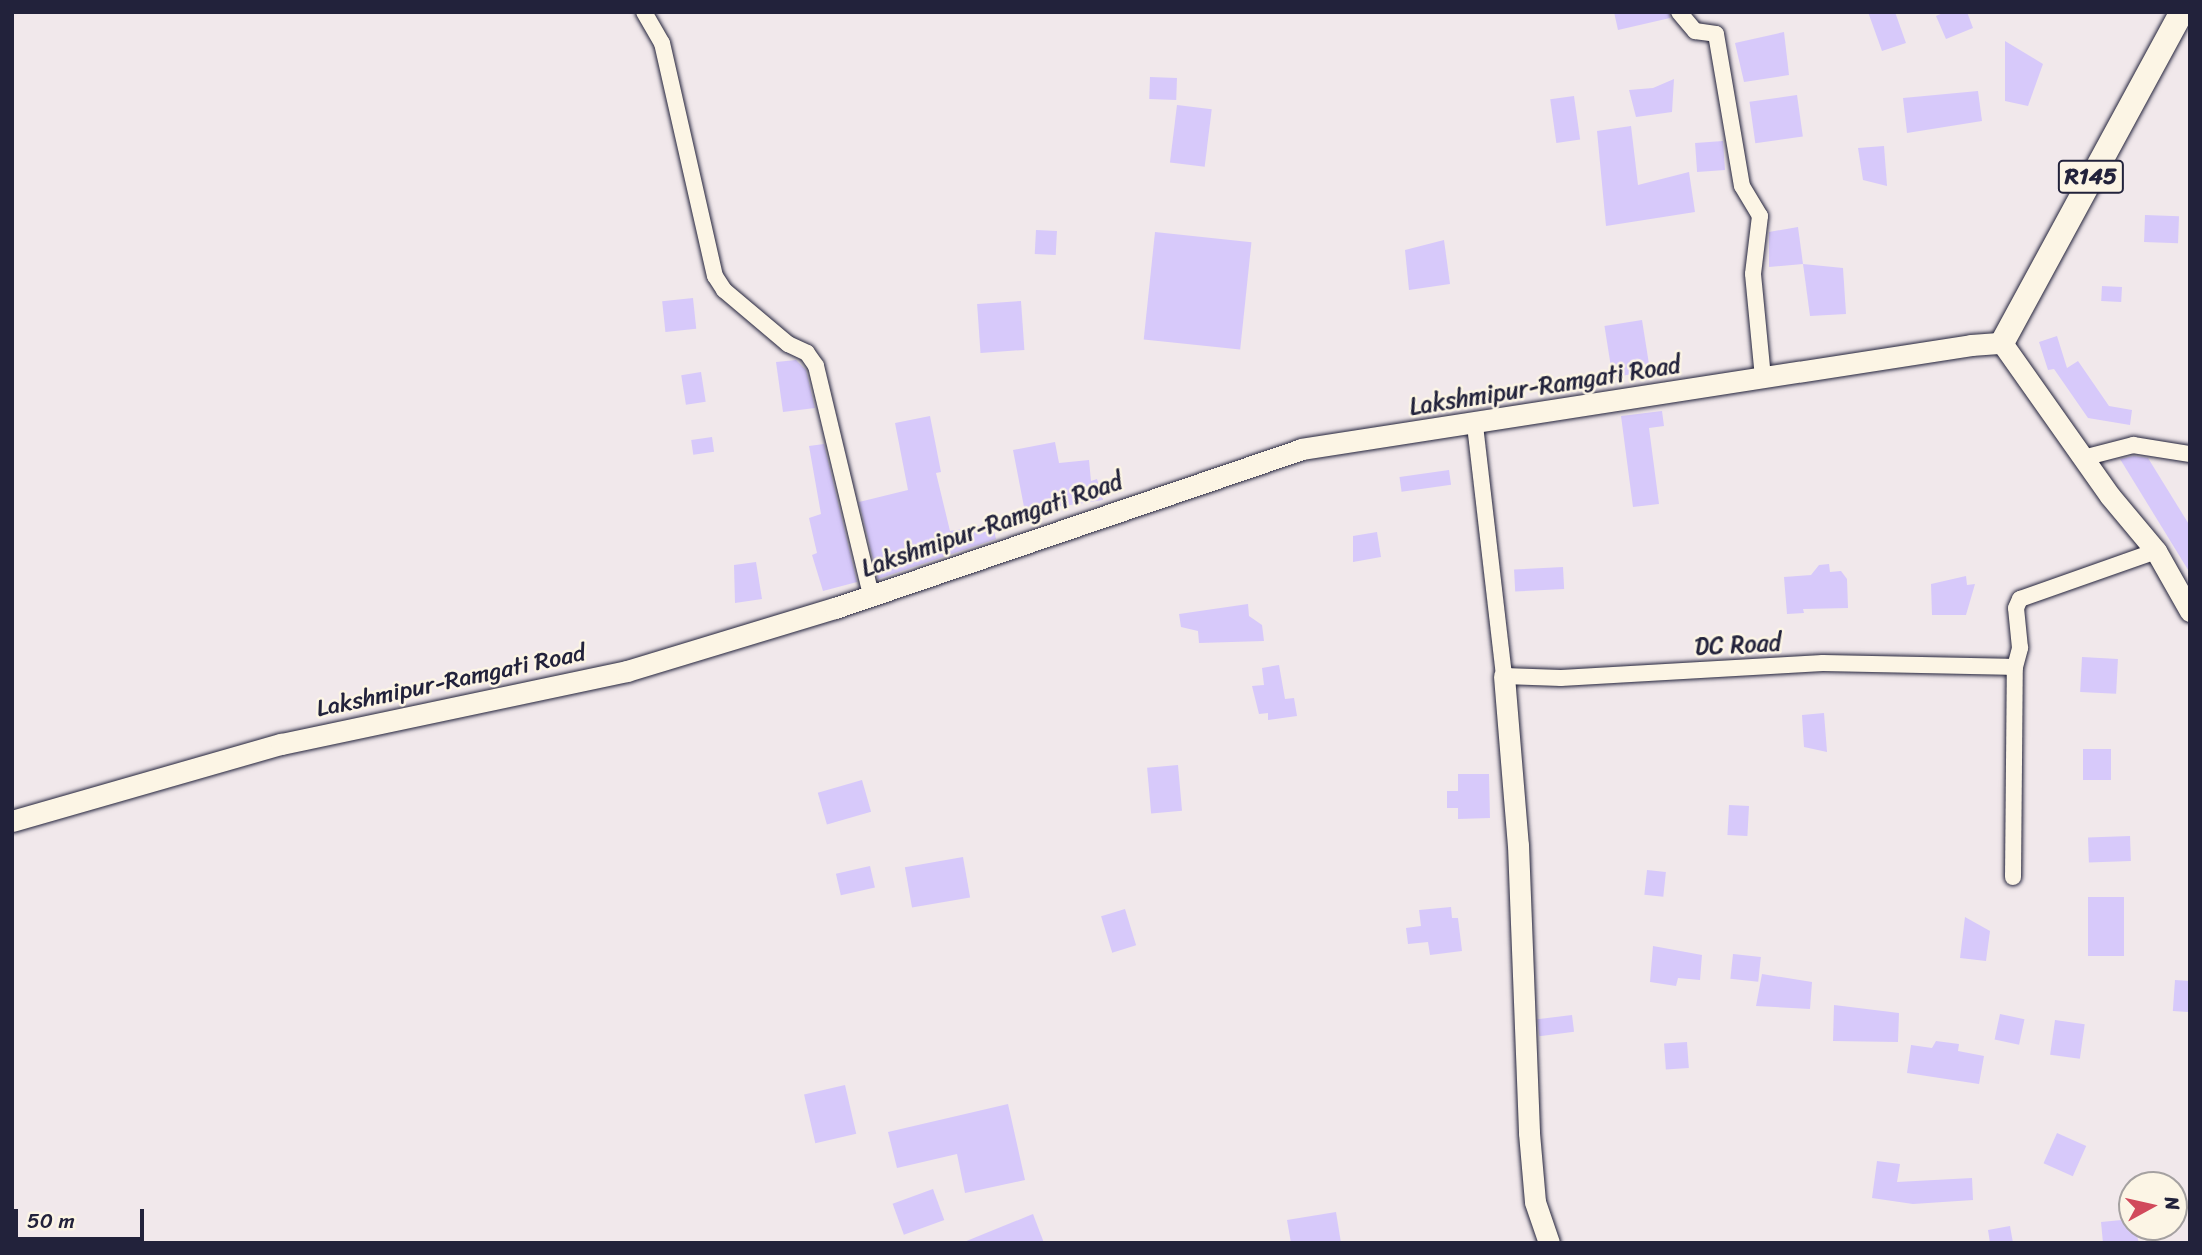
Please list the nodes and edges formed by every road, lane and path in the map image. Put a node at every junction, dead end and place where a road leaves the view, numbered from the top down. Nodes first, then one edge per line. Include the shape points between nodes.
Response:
1 (644, 12) edge
2 (1679, 12) edge
3 (2183, 12) edge
4 (2190, 15) edge
5 (2003, 343) junction
6 (1762, 378) junction
7 (1475, 425) junction
8 (2190, 454) edge
9 (2083, 458) junction
10 (2156, 551) junction
11 (871, 595) junction
12 (2190, 611) edge
13 (2014, 667) junction
14 (1504, 676) junction
15 (12, 821) edge
16 (2013, 877) dead end
17 (1549, 1243) edge

1 - 11 street via 662,43 715,276 724,290 788,344 807,353 816,366
2 - 6 street via 1695,32 1716,34 1742,187 1760,216 1753,274
3 - 4 street
3 - 5 main road, R145
5 - 6 main road, Lakshmipur-Ramgati Road
5 - 9 main road
6 - 7 main road, Lakshmipur-Ramgati Road
7 - 11 main road, Lakshmipur-Ramgati Road via 1301,449
7 - 14 street
8 - 9 street via 2133,445
9 - 10 main road
10 - 12 main road
10 - 13 street via 2020,599 2016,608 2020,648
11 - 15 main road, Lakshmipur-Ramgati Road via 626,671 281,744
13 - 14 street, DC Road via 1823,663 1561,678
13 - 16 street
14 - 17 main road via 1518,845 1528,1133 1535,1202

